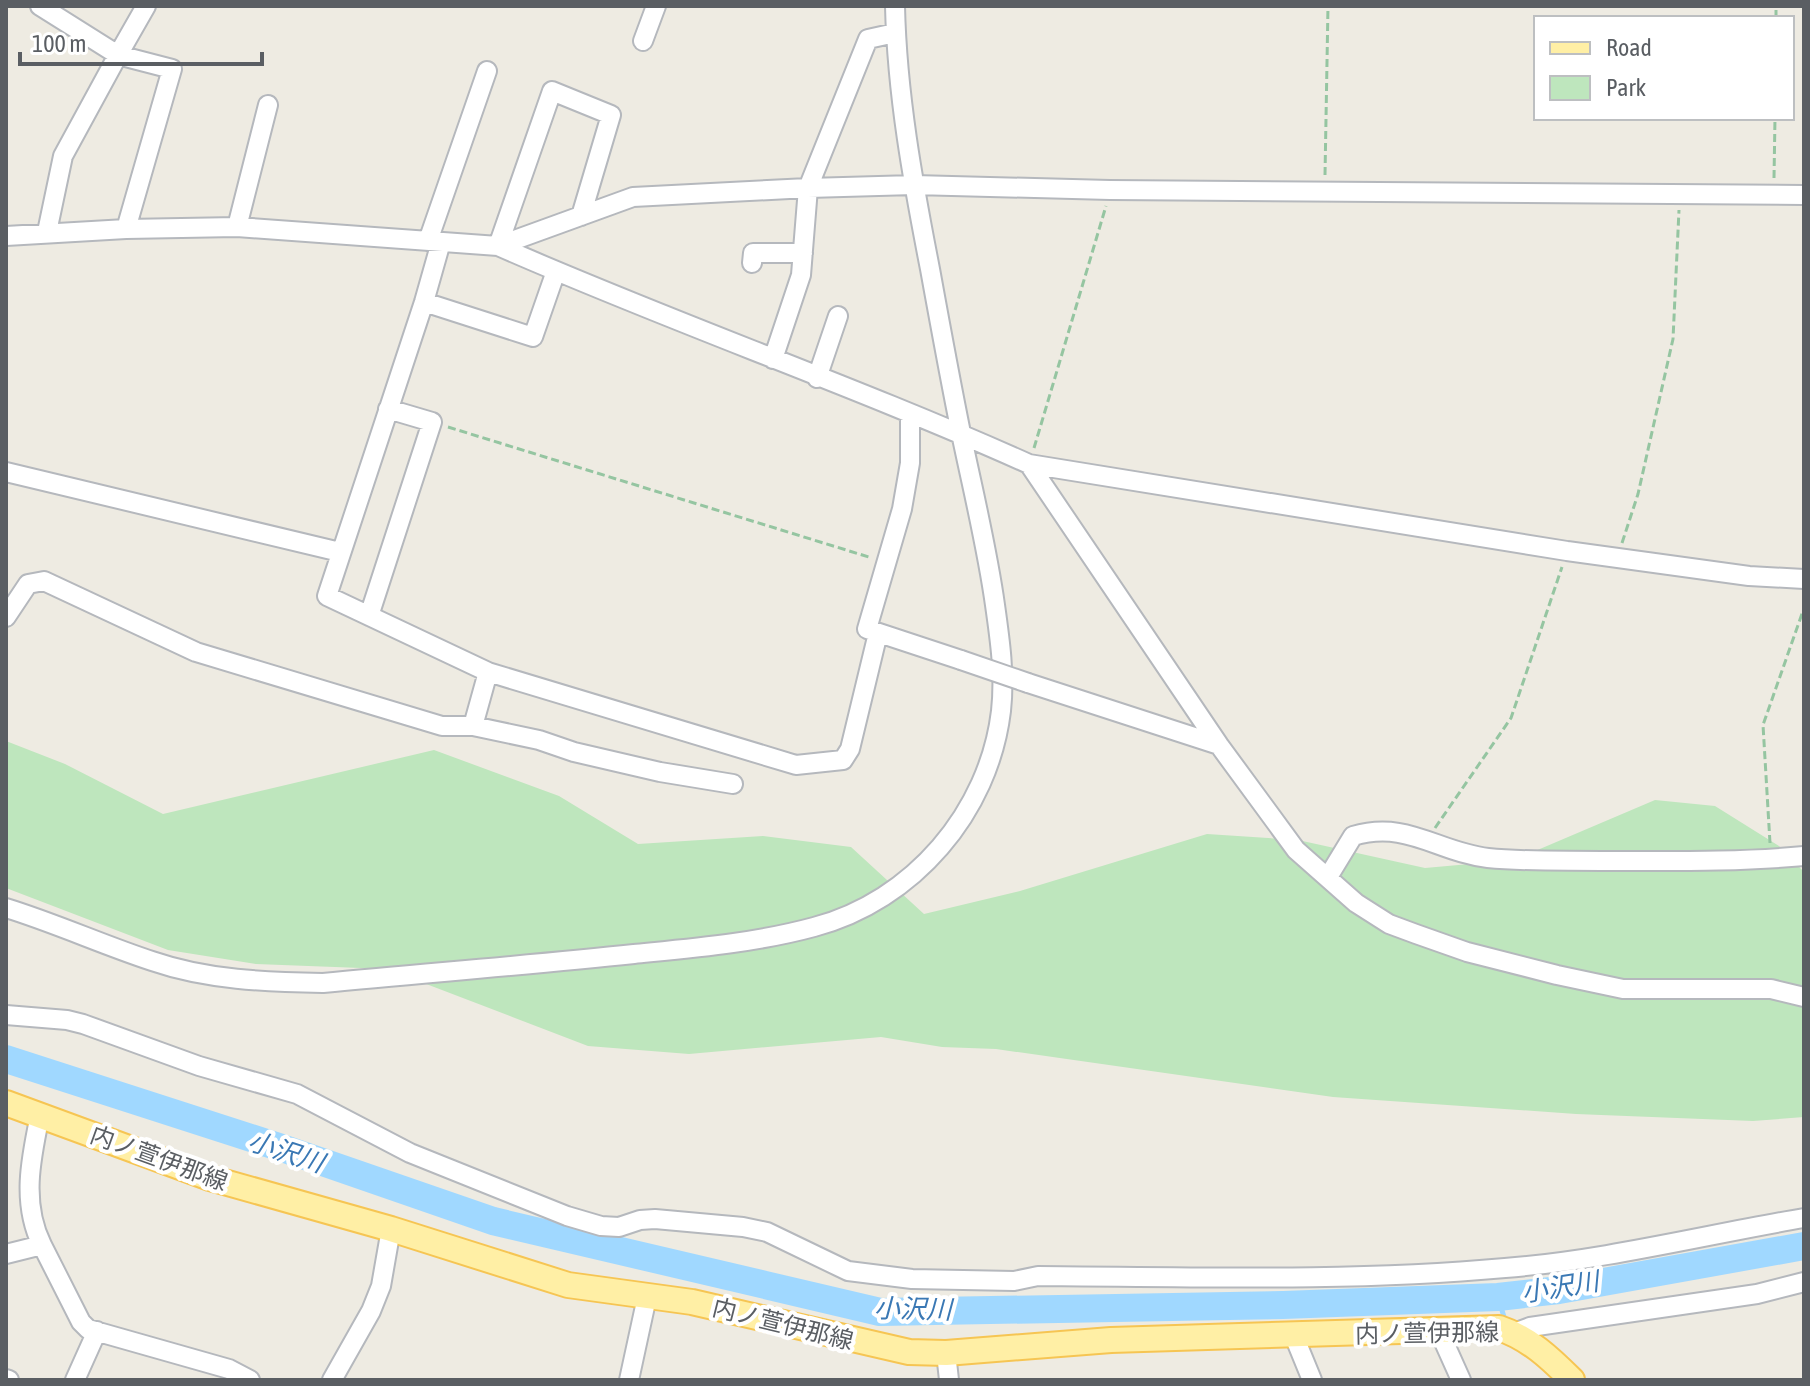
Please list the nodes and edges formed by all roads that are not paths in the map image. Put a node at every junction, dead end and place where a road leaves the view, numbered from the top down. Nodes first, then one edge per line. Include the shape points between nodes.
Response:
1 (40, 6) edge
2 (146, 6) edge
3 (656, 6) edge
4 (895, 6) edge
5 (895, 33) junction
6 (643, 41) dead end
7 (118, 55) junction
8 (487, 71) dead end
9 (268, 105) dead end
10 (914, 185) junction
11 (808, 188) junction
12 (1804, 195) edge
13 (581, 216) junction
14 (237, 227) junction
15 (126, 229) junction
16 (47, 232) junction
17 (6, 236) edge
18 (434, 241) junction
19 (498, 246) junction
20 (803, 253) junction
21 (752, 263) dead end
22 (556, 271) junction
23 (424, 302) junction
24 (838, 316) dead end
25 (773, 359) junction
26 (817, 378) junction
27 (388, 409) junction
28 (910, 415) junction
29 (961, 434) junction
30 (1029, 464) junction
31 (6, 472) edge
32 (340, 552) junction
33 (1804, 579) edge
34 (369, 616) junction
35 (6, 617) edge
36 (878, 633) junction
37 (488, 672) junction
38 (473, 726) junction
39 (1219, 745) junction
40 (733, 784) dead end
41 (1804, 856) edge
42 (1328, 877) junction
43 (6, 908) edge
44 (1804, 997) edge
45 (6, 1015) edge
46 (6, 1103) edge
47 (40, 1115) junction
48 (1804, 1218) edge
49 (391, 1229) junction
50 (42, 1245) junction
51 (6, 1254) edge
52 (1804, 1282) edge
53 (647, 1297) junction
54 (97, 1331) junction
55 (1439, 1331) junction
56 (1514, 1333) junction
57 (1294, 1336) junction
58 (946, 1353) junction
59 (75, 1380) edge
60 (250, 1380) edge
61 (332, 1380) edge
62 (629, 1380) edge
63 (949, 1380) edge
64 (1312, 1380) edge
65 (1461, 1380) edge
66 (1572, 1380) edge

1 - 7 street
2 - 7 street
3 - 6 street
4 - 5 street
5 - 10 street
5 - 11 street via 868,39
7 - 15 street via 172,69
7 - 16 street via 63,156
8 - 18 street
9 - 14 street
10 - 11 street
10 - 12 street
10 - 29 street
11 - 13 street via 633,197
11 - 20 street
13 - 19 street
13 - 19 street via 611,115 552,91
14 - 15 street
14 - 18 street
15 - 16 street
16 - 17 street
18 - 19 street
18 - 23 street
19 - 22 street
20 - 21 street via 753,253
20 - 25 street via 801,275
22 - 23 street via 533,337
22 - 25 street
23 - 27 street
24 - 26 street
25 - 26 street
26 - 28 street
27 - 32 street
27 - 34 street via 432,422
28 - 29 street
28 - 36 street via 910,463 902,509 867,629
29 - 30 street
29 - 43 street via 1002,649 998,729 973,799 937,853 905,883 863,909 816,927 739,943 323,983 260,982 196,972
30 - 33 street via 1567,551
30 - 39 street
31 - 32 street
32 - 34 street via 327,596
34 - 37 street
35 - 38 street via 28,584 44,581 196,652 442,726
36 - 37 street via 850,749 843,760 796,765
36 - 39 street, bridge
37 - 38 street
38 - 40 street via 660,772
39 - 42 street via 1296,850
41 - 42 street via 1523,860 1485,857 1394,830 1372,830 1353,836
42 - 44 street via 1389,924 1494,959 1623,989 1771,989
45 - 48 street via 83,1024 297,1094 410,1153 601,1226 655,1219 743,1227 767,1232 848,1271 912,1279 1258,1278 1505,1268 1677,1244
46 - 47 main road, 内ノ萱伊那線
47 - 49 main road, 内ノ萱伊那線 via 210,1178
47 - 50 street via 29,1182 34,1229
49 - 53 main road, 内ノ萱伊那線 via 568,1285
49 - 61 street via 381,1286
50 - 51 street
50 - 54 street via 81,1322
52 - 56 street
53 - 58 main road, 内ノ萱伊那線 via 692,1302 871,1346
53 - 62 street
54 - 59 street
54 - 60 street via 229,1369
55 - 56 main road, 内ノ萱伊那線 via 1499,1328
55 - 57 main road, 内ノ萱伊那線
55 - 65 street
56 - 66 main road, 内ノ萱伊那線
57 - 58 main road, 内ノ萱伊那線 via 1111,1340
57 - 64 street
58 - 63 street

